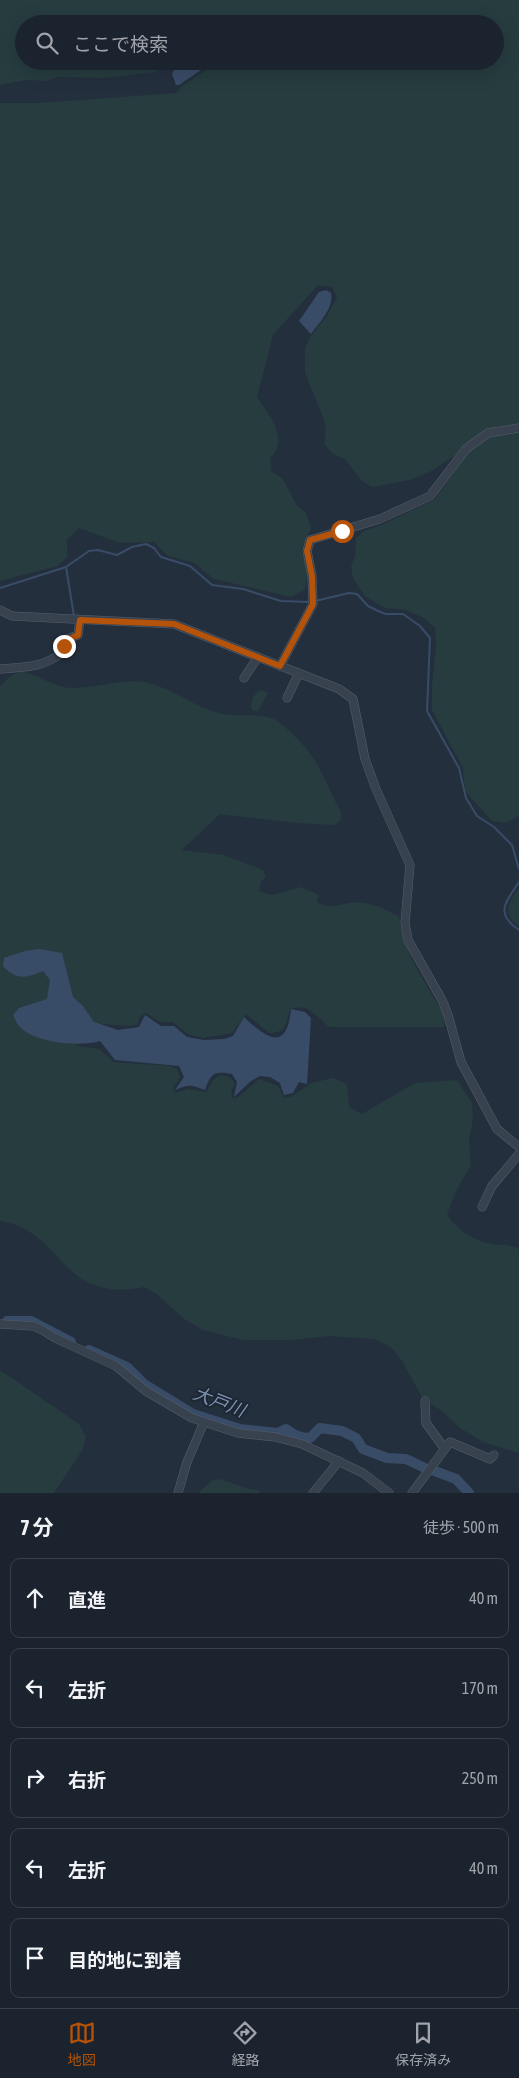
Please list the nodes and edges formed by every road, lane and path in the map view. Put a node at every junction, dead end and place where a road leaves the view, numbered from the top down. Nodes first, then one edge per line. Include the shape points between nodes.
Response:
1 (519, 428) edge
2 (0, 610) edge
3 (80, 620) junction
4 (258, 658) junction
5 (280, 666) junction
6 (0, 669) edge
7 (299, 673) junction
8 (244, 678) dead end
9 (287, 698) dead end
10 (519, 1147) edge
11 (519, 1154) edge
12 (482, 1207) dead end
13 (0, 1324) edge
14 (425, 1401) dead end
15 (204, 1422) junction
16 (444, 1448) junction
17 (494, 1455) dead end
18 (339, 1461) junction
19 (178, 1493) edge
20 (313, 1493) edge
21 (389, 1493) edge
22 (412, 1493) edge

1 - 5 street via 488,433 466,449 430,496 380,519 310,540 307,551 313,601
2 - 3 street via 12,616
3 - 4 street via 174,624
3 - 6 street via 78,635 67,640 63,651 44,664
4 - 5 street
4 - 8 street
5 - 7 street
7 - 9 street
7 - 10 street via 339,688 354,699 366,759 376,789 410,864 405,922 408,940 442,1000 461,1062 493,1122
11 - 12 street via 492,1186
13 - 15 street via 33,1326 44,1331 116,1366 146,1391
14 - 16 street via 426,1423
15 - 18 street via 238,1433 293,1442
15 - 19 street
16 - 17 street via 450,1442 490,1459
16 - 22 street
18 - 20 street
18 - 21 street

